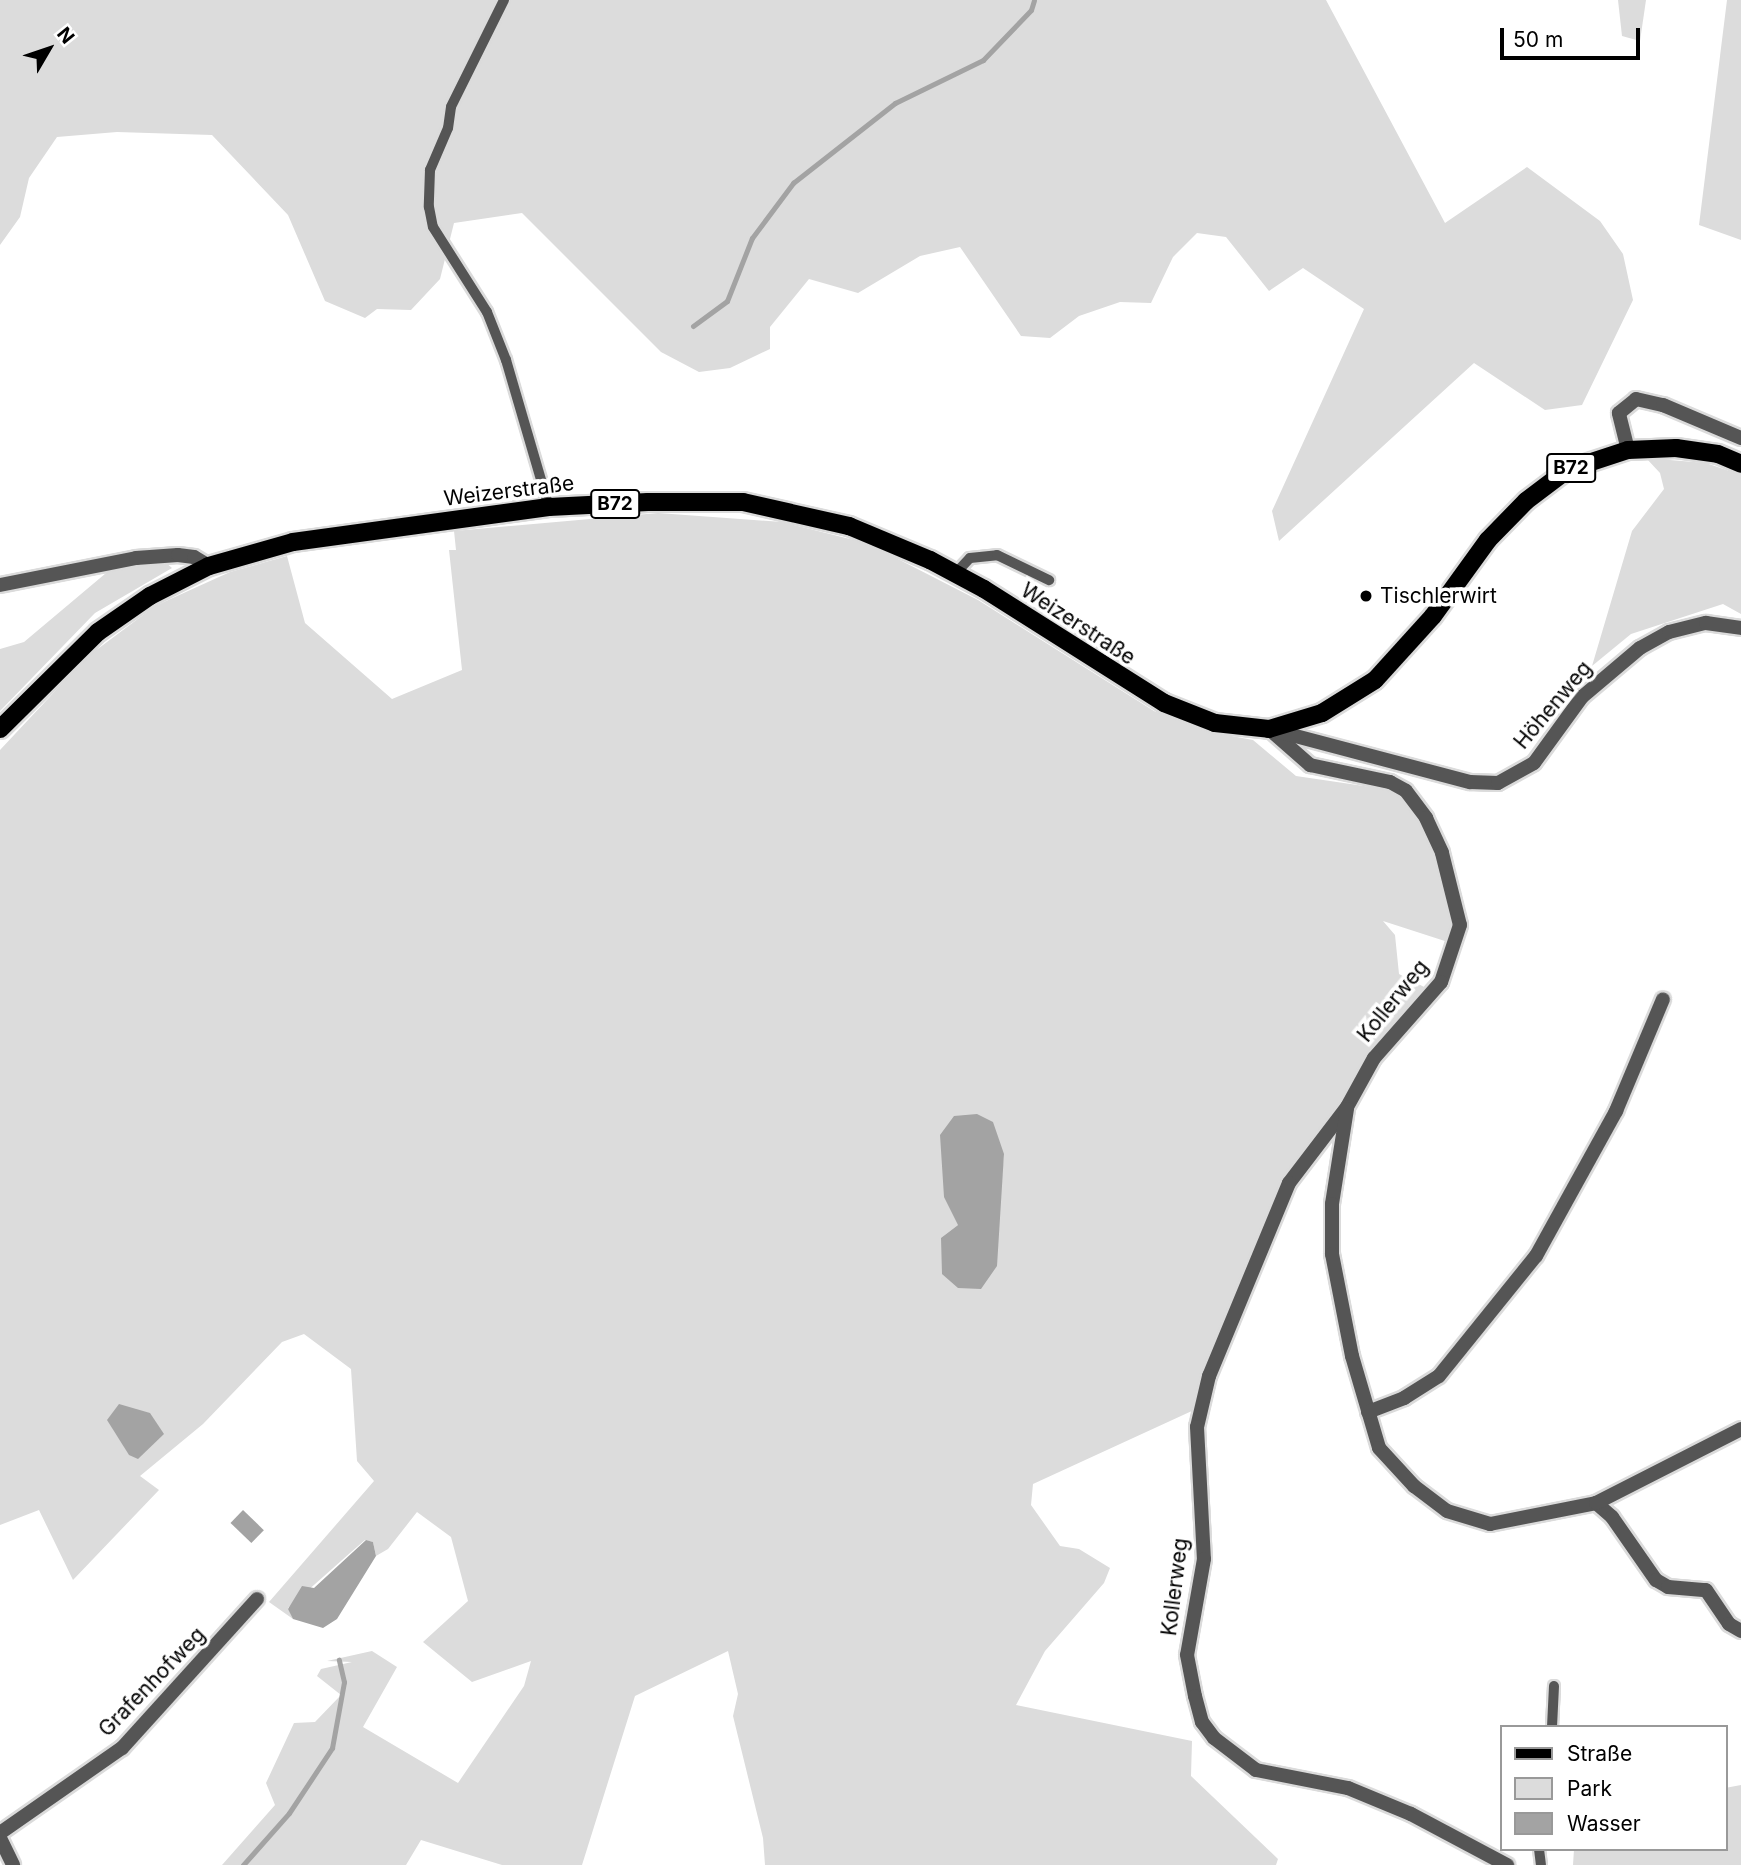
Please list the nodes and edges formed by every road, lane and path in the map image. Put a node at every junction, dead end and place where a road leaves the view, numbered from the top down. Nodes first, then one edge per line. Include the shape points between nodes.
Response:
1 (504, 0) edge
2 (1741, 438) edge
3 (1628, 450) junction
4 (1741, 464) edge
5 (549, 508) junction
6 (209, 566) junction
7 (955, 573) junction
8 (1049, 580) dead end
9 (0, 585) edge
10 (1741, 628) edge
11 (0, 729) edge
12 (1269, 729) junction
13 (1663, 999) dead end
14 (1347, 1107) junction
15 (1368, 1412) junction
16 (1741, 1430) edge
17 (1596, 1503) junction
18 (257, 1599) dead end
19 (1741, 1630) edge
20 (1554, 1686) dead end
21 (1552, 1725) edge
22 (0, 1835) edge
23 (13, 1865) edge
24 (1507, 1865) edge

1 - 5 lane via 451,107 448,128 430,170 429,207 433,227 487,313 506,359
2 - 3 street via 1663,405 1636,399 1619,413
3 - 4 main road, Weizerstraße / B72 via 1676,448 1718,454
3 - 12 main road, Weizerstraße / B72 via 1567,470 1525,501 1488,540 1410,642 1350,700
5 - 6 main road, Weizerstraße / B72 via 293,542
5 - 7 main road, Weizerstraße / B72 via 743,502 849,526
6 - 9 street via 178,555 136,558
6 - 11 main road, B72 via 150,596 98,632
7 - 8 lane via 970,558 997,555
7 - 12 main road, Weizerstraße / B72 via 1164,703 1215,723
10 - 12 street, Höhenweg via 1706,623 1669,632 1640,648 1582,697 1534,763 1497,783 1471,782
12 - 14 street, Kollerweg via 1310,765 1383,780 1406,791 1434,832 1455,891 1459,933 1444,977 1374,1058
13 - 15 street via 1616,1111 1536,1256 1439,1376 1404,1398
14 - 15 street, Kollerweg via 1332,1204 1332,1254
14 - 24 street, Kollerweg via 1300,1164 1279,1202 1204,1393 1197,1442 1204,1559 1187,1655 1195,1696 1202,1722 1214,1738 1256,1770 1348,1788 1411,1814
15 - 17 street, Kollerweg via 1379,1448 1414,1486 1447,1511 1490,1524
16 - 17 street, Kollerweg
17 - 19 street via 1612,1517 1656,1580 1668,1587 1706,1590 1729,1624
18 - 22 street, Grafenhofweg via 122,1748
20 - 21 lane
22 - 23 street, Grafenhofweg

